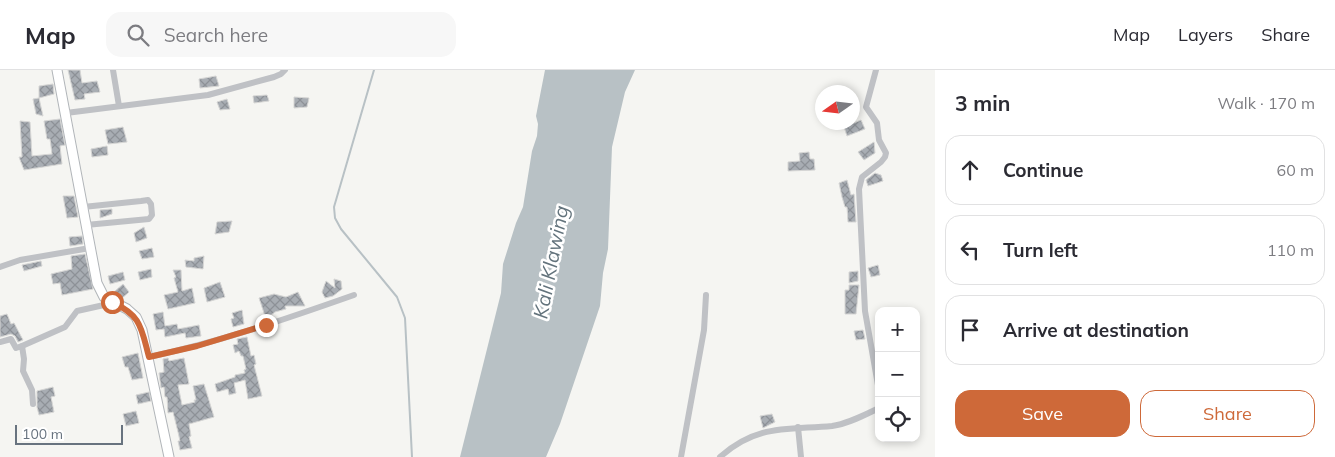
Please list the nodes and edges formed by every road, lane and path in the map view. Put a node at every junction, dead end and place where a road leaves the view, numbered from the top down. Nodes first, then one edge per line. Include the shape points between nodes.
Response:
1 (57, 70) edge
2 (113, 70) edge
3 (285, 70) edge
4 (876, 70) edge
5 (119, 106) junction
6 (66, 113) junction
7 (83, 207) junction
8 (86, 225) junction
9 (90, 248) junction
10 (0, 267) edge
11 (354, 295) dead end
12 (706, 295) dead end
13 (112, 302) junction
14 (0, 342) edge
15 (22, 346) junction
16 (149, 357) junction
17 (875, 366) edge
18 (33, 404) dead end
19 (875, 410) edge
20 (798, 427) junction
21 (169, 457) edge
22 (681, 457) edge
23 (720, 457) edge
24 (801, 457) edge

1 - 6 street
2 - 5 street
3 - 5 street via 278,76 208,95
4 - 17 street via 866,106 877,123 879,140 886,153 881,162 862,177 859,188 866,311
5 - 6 street
6 - 7 street
7 - 8 street
7 - 8 street via 141,200 148,200 151,204 152,216 149,219
8 - 9 street
9 - 10 street via 20,260
9 - 13 street via 97,283 104,297
11 - 16 street via 197,346
12 - 22 street via 704,330
13 - 15 street via 77,311 65,327
13 - 16 street via 136,317
14 - 15 street via 11,339 16,348
15 - 18 street via 23,371 32,390
16 - 21 street
19 - 20 street via 841,424
20 - 23 street via 753,435
20 - 24 street

